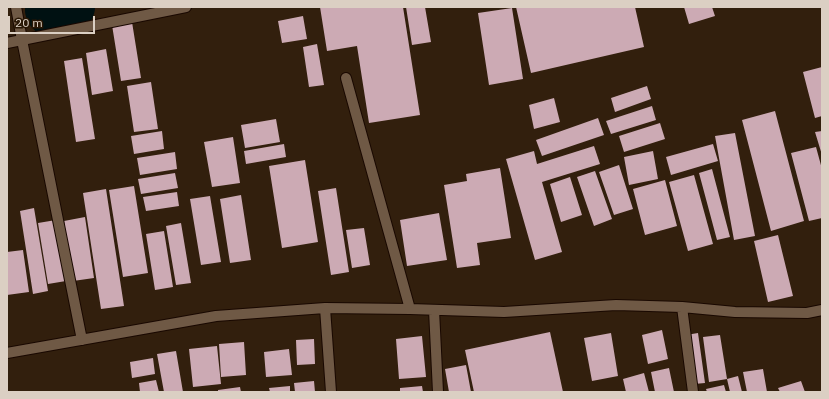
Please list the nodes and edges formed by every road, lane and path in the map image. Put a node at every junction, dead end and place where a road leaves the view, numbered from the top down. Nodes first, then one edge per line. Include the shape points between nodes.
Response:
1 (16, 7) edge
2 (186, 7) edge
3 (22, 40) junction
4 (7, 43) edge
5 (346, 78) dead end
6 (682, 307) junction
7 (325, 308) junction
8 (410, 308) junction
9 (434, 310) junction
10 (822, 310) edge
11 (82, 340) junction
12 (7, 353) edge
13 (331, 392) edge
14 (438, 392) edge
15 (693, 392) edge

1 - 3 street
2 - 3 street
3 - 4 street
3 - 11 street
5 - 8 street
6 - 9 street via 616,305 504,312
6 - 10 street via 735,312 807,314
6 - 15 street
7 - 8 street
7 - 11 street via 216,316
7 - 13 street
8 - 9 street
9 - 14 street
11 - 12 street

